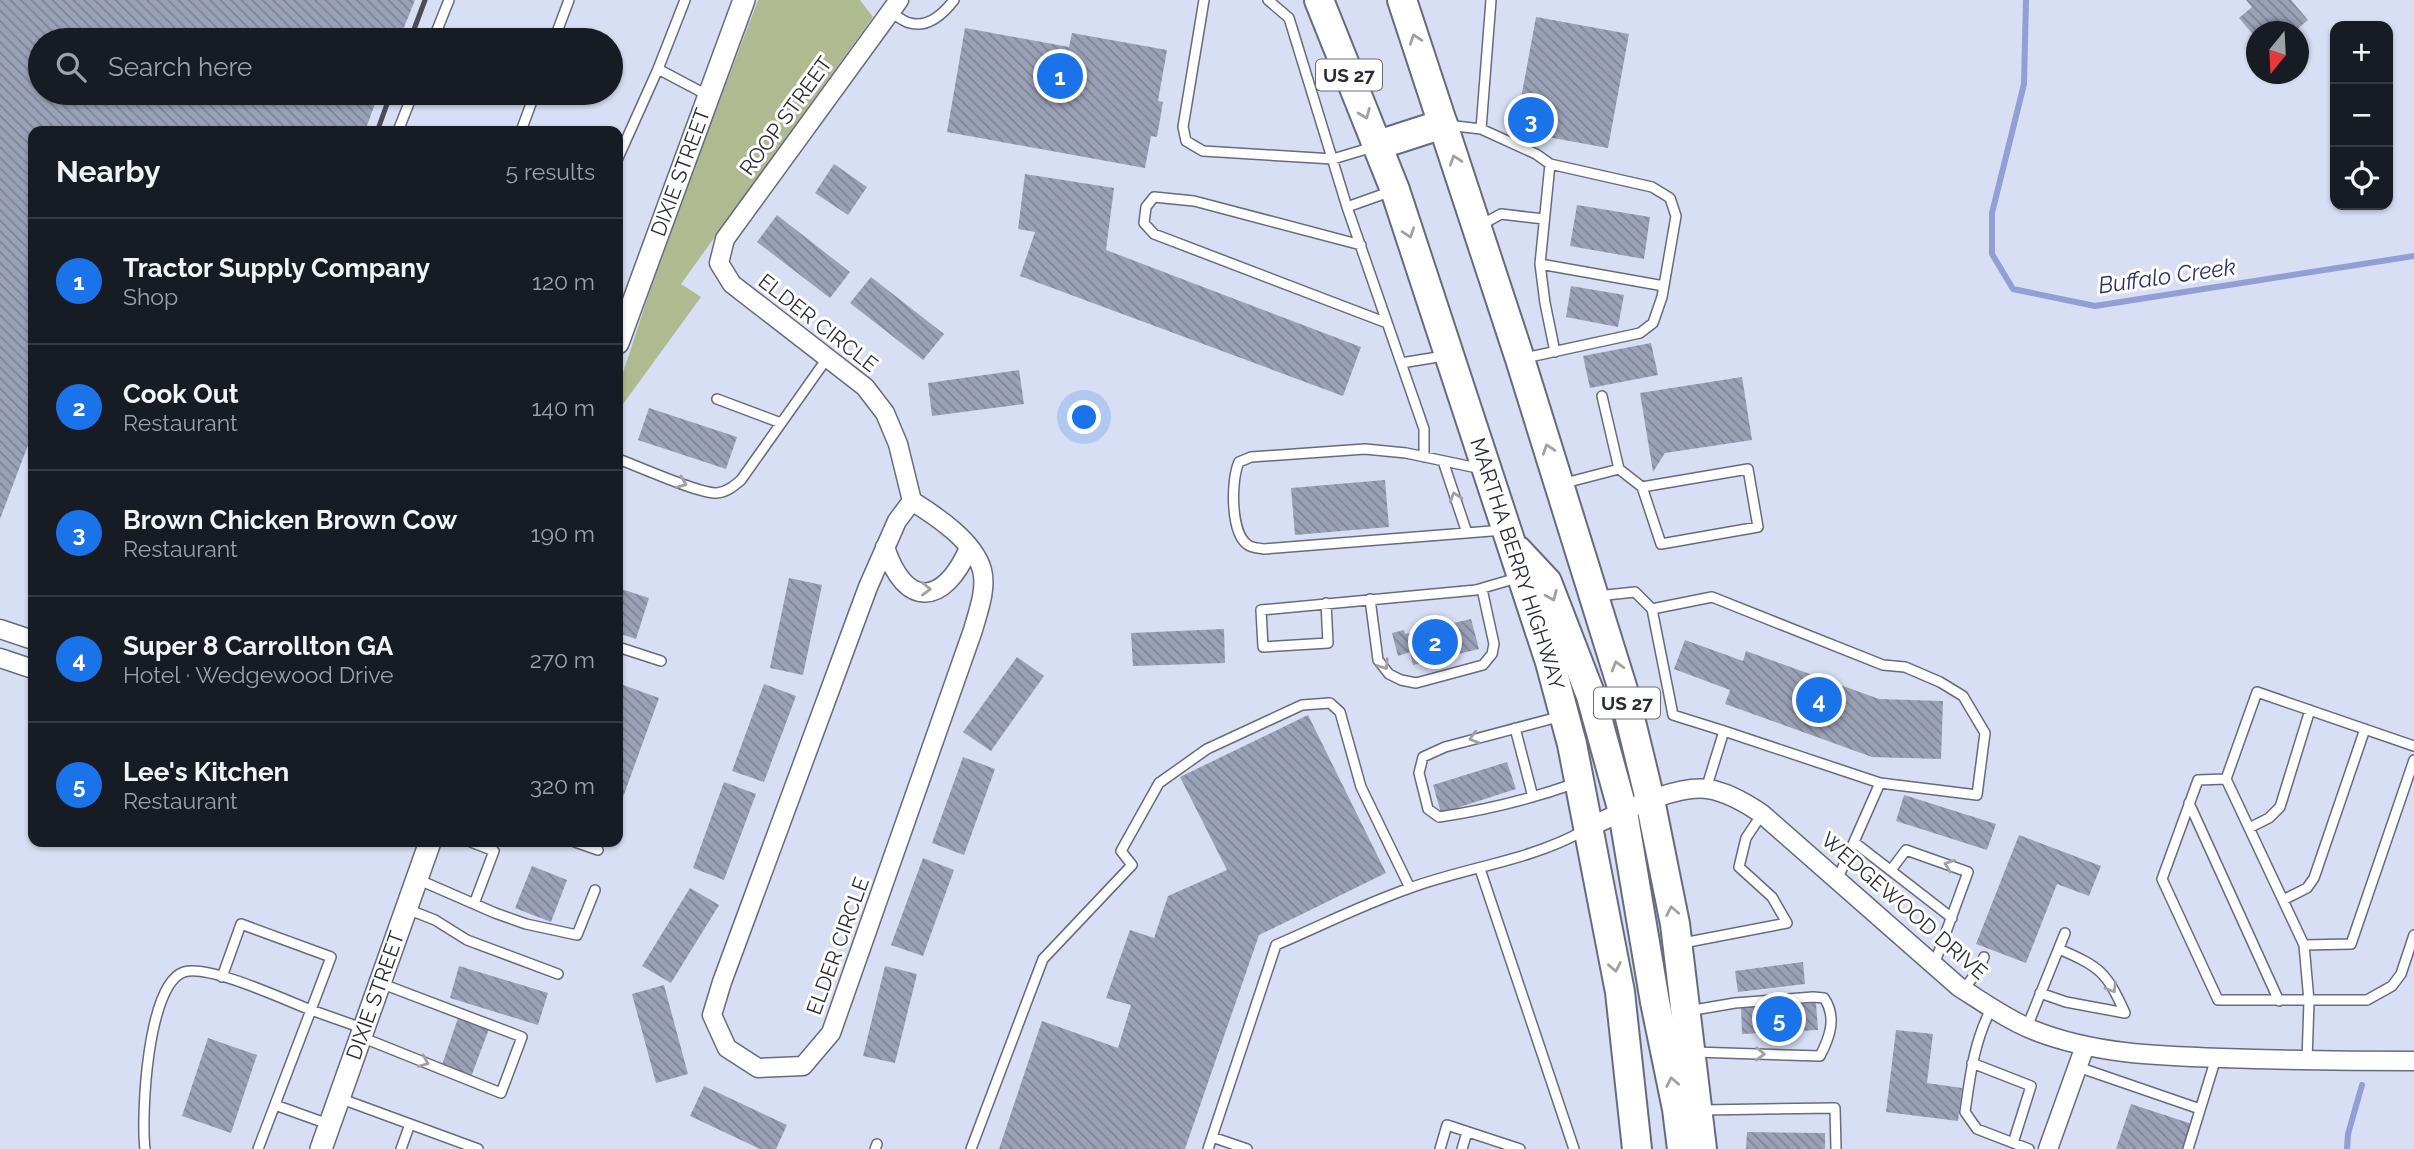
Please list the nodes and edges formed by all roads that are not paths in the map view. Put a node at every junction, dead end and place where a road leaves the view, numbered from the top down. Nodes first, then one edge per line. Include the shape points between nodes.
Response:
1 (449, 0) edge
2 (569, 0) edge
3 (684, 0) edge
4 (744, 0) edge
5 (954, 0) edge
6 (1203, 0) edge
7 (1268, 0) edge
8 (1319, 0) edge
9 (1402, 0) edge
10 (1491, 0) edge
11 (895, 6) edge
12 (438, 28) edge
13 (558, 28) edge
14 (658, 69) junction
15 (709, 96) junction
16 (408, 105) edge
17 (531, 105) edge
18 (1443, 124) junction
19 (400, 126) edge
20 (523, 126) edge
21 (1481, 129) junction
22 (1378, 145) junction
23 (623, 148) edge
24 (1333, 159) junction
25 (1550, 164) junction
26 (1395, 190) junction
27 (1347, 206) junction
28 (1544, 219) junction
29 (1477, 227) junction
30 (1361, 245) junction
31 (719, 263) joint
32 (1540, 264) junction
33 (1664, 286) junction
34 (1387, 323) junction
35 (623, 329) edge
36 (1555, 352) junction
37 (1449, 355) junction
38 (828, 357) junction
39 (1520, 359) junction
40 (1401, 363) junction
41 (1602, 396) dead end
42 (717, 399) dead end
43 (781, 423) junction
44 (1424, 457) junction
45 (623, 460) edge
46 (1443, 461) junction
47 (1619, 469) junction
48 (1487, 470) junction
49 (1560, 484) junction
50 (1642, 487) junction
51 (912, 501) junction
52 (1467, 533) junction
53 (1508, 536) junction
54 (885, 547) junction
55 (969, 548) junction
56 (1521, 576) junction
57 (1482, 589) junction
58 (1596, 596) junction
59 (1370, 599) junction
60 (1326, 603) junction
61 (1652, 609) junction
62 (0, 629) edge
63 (28, 638) edge
64 (623, 649) edge
65 (0, 657) edge
66 (662, 661) dead end
67 (28, 667) edge
68 (2310, 710) junction
69 (1564, 716) junction
70 (1515, 728) junction
71 (2365, 729) junction
72 (1724, 732) junction
73 (2414, 746) edge
74 (2414, 760) edge
75 (2226, 779) junction
76 (1579, 782) junction
77 (1880, 783) junction
78 (1706, 789) junction
79 (1533, 797) junction
80 (1650, 800) junction
81 (2189, 803) junction
82 (1623, 812) junction
83 (1762, 814) junction
84 (1589, 827) junction
85 (2249, 828) junction
86 (1854, 842) junction
87 (428, 847) edge
88 (484, 847) edge
89 (589, 847) edge
90 (598, 850) dead end
91 (1480, 869) junction
92 (1891, 870) junction
93 (1838, 878) junction
94 (417, 879) junction
95 (1410, 888) junction
96 (595, 890) dead end
97 (2283, 900) junction
98 (474, 904) junction
99 (407, 909) junction
100 (1952, 918) junction
101 (2065, 933) dead end
102 (2414, 934) edge
103 (1677, 944) junction
104 (2304, 945) junction
105 (2059, 949) junction
106 (1984, 957) dead end
107 (1934, 965) junction
108 (558, 974) dead end
109 (222, 977) junction
110 (380, 984) junction
111 (1963, 990) junction
112 (2040, 993) junction
113 (2279, 1001) junction
114 (2309, 1002) junction
115 (1991, 1009) junction
116 (311, 1010) junction
117 (1687, 1012) junction
118 (2027, 1027) junction
119 (362, 1033) junction
120 (2085, 1046) junction
121 (1692, 1052) junction
122 (2216, 1058) junction
123 (2308, 1061) junction
124 (2414, 1062) edge
125 (1972, 1063) junction
126 (2078, 1068) junction
127 (339, 1098) junction
128 (275, 1105) junction
129 (2200, 1109) junction
130 (1699, 1110) junction
131 (330, 1124) junction
132 (410, 1124) junction
133 (1467, 1132) junction
134 (1212, 1137) junction
135 (2013, 1143) junction
136 (145, 1149) edge
137 (258, 1149) edge
138 (321, 1149) edge
139 (401, 1149) edge
140 (478, 1149) edge
141 (971, 1149) edge
142 (1208, 1149) edge
143 (1247, 1149) edge
144 (1440, 1149) edge
145 (1462, 1149) edge
146 (1520, 1149) edge
147 (1574, 1149) edge
148 (1637, 1149) edge
149 (1682, 1149) edge
150 (1702, 1149) edge
151 (1836, 1149) edge
152 (2028, 1149) edge
153 (2048, 1149) edge
154 (2188, 1149) edge

1 - 12 lane
2 - 13 lane
3 - 14 lane
4 - 15 street, DIXIE STREET
5 - 11 lane via 944,13 924,24 911,23
6 - 24 lane via 1183,127 1186,141 1203,151
7 - 24 lane via 1289,18
8 -> 22 main road, MARTHA BERRY HIGHWAY / US 27
18 -> 9 main road, US 27
10 - 21 lane
11 - 31 street, ROOP STREET via 725,239
14 - 15 lane
14 - 23 lane
15 - 35 street, DIXIE STREET
16 - 19 lane
17 - 20 lane
18 - 21 lane
18 - 22 main road
29 -> 18 main road, US 27
21 - 25 lane
22 - 24 lane
22 - 26 main road, MARTHA BERRY HIGHWAY / US 27
24 - 27 lane
25 - 28 lane
25 - 33 lane via 1652,187 1670,198 1676,216
26 - 27 lane
26 -> 37 main road, MARTHA BERRY HIGHWAY / US 27
27 - 30 lane
28 - 29 lane via 1500,214
28 - 32 lane
29 - 39 main road, US 27
30 - 34 lane
30 - 34 lane via 1194,201 1154,197 1146,207 1144,223 1154,234
31 - 38 street, ELDER CIRCLE via 732,284
32 - 33 lane
32 - 36 lane
33 - 36 lane via 1653,323 1640,333
34 - 40 lane
36 - 39 lane
37 - 40 lane
37 - 48 main road, MARTHA BERRY HIGHWAY / US 27
38 - 43 lane
38 - 51 street, ELDER CIRCLE via 865,387 885,413
49 -> 39 main road, US 27
40 - 44 lane via 1424,429
41 - 47 lane
42 - 43 lane
45 -> 43 lane via 717,493 741,480
44 - 46 lane
44 - 52 lane via 1365,449 1239,461 1232,496 1240,536 1249,546 1264,549
46 - 48 lane
52 -> 46 lane
47 - 49 lane
47 - 50 lane
48 - 53 main road, MARTHA BERRY HIGHWAY / US 27
49 - 58 main road, US 27
50 - 50 lane via 1661,544 1758,527 1748,469
51 - 54 street, ELDER CIRCLE
51 - 55 street, ELDER CIRCLE via 947,524
52 - 53 lane
53 - 56 main road, MARTHA BERRY HIGHWAY / US 27
53 -> 82 main road via 1546,582 1562,619 1591,696
54 -> 55 street via 897,576 909,587 933,592 952,579
54 - 55 street, ELDER CIRCLE via 712,1015 727,1048 758,1068 803,1066 831,1033 973,631 983,590 982,572
56 - 57 lane
56 - 69 main road, MARTHA BERRY HIGHWAY / US 27
57 - 59 lane
59 -> 57 lane via 1378,660 1389,674 1416,683 1483,665 1492,654
58 - 61 lane via 1635,592
80 -> 58 main road, US 27
59 - 60 lane
60 - 60 lane via 1328,643 1263,647 1261,610
61 - 72 lane via 1674,715
61 - 77 lane via 1712,597 1883,665 1905,667 1963,696 1985,733 1977,795
62 - 63 street
64 - 66 lane
65 - 67 street
68 - 71 lane
68 - 75 lane via 2257,692
68 - 85 lane via 2280,807
69 - 70 lane
69 - 76 main road, MARTHA BERRY HIGHWAY / US 27
70 - 79 lane
70 -> 79 lane via 1423,757 1419,773 1428,809 1439,817
71 - 73 lane
71 - 97 lane via 2314,878 2307,888
72 - 77 lane
72 - 78 lane
74 - 104 lane via 2351,944
75 - 81 lane via 2198,780
75 - 85 lane
76 - 79 lane
76 - 84 main road, MARTHA BERRY HIGHWAY / US 27
77 - 86 lane
78 - 80 street, WEDGEWOOD DRIVE
78 - 83 street, WEDGEWOOD DRIVE via 1729,795
80 - 82 street, WEDGEWOOD DRIVE
103 -> 80 main road, US 27
81 - 113 lane
81 - 113 lane via 2162,879 2218,1000
82 - 84 street, WEDGEWOOD DRIVE
149 -> 82 main road
83 - 93 street, WEDGEWOOD DRIVE
83 - 103 lane via 1746,838 1739,867 1772,897 1787,923
84 - 91 lane via 1560,844
84 -> 148 main road, MARTHA BERRY HIGHWAY / US 27 via 1620,992
85 - 97 lane
86 - 92 lane
86 - 93 lane
87 - 94 street, DIXIE STREET
88 - 98 lane via 494,851
89 - 90 lane
91 - 95 lane
91 - 147 lane
92 - 100 lane
100 -> 92 lane via 1968,872 1906,850
93 - 107 street, WEDGEWOOD DRIVE
94 - 98 lane
94 - 99 street, DIXIE STREET
95 - 134 lane via 1276,945
95 - 141 lane via 1362,787 1340,712 1330,702 1302,705 1207,749 1158,783 1121,851 1132,865 1043,959
96 - 98 lane via 577,935 526,924
97 - 104 lane
99 - 108 lane via 467,940
99 - 110 street, DIXIE STREET
100 - 107 lane
101 - 105 lane
102 - 114 lane via 2401,974 2392,986 2367,1000
103 - 117 main road, US 27
104 - 114 lane
105 - 112 lane
105 -> 112 lane via 2091,963 2111,983 2125,1013
106 - 111 lane
107 - 111 street, WEDGEWOOD DRIVE
109 - 116 lane
109 - 116 lane via 241,924 331,957
109 - 136 lane via 183,972 161,998 145,1088
110 - 119 street, DIXIE STREET
119 -> 110 lane via 502,1093 522,1037
111 - 115 street, WEDGEWOOD DRIVE
112 - 118 lane
113 - 114 lane
114 - 123 lane
115 - 118 street, WEDGEWOOD DRIVE
115 - 125 lane
116 - 119 lane
116 - 128 lane
117 - 121 main road, US 27
121 -> 117 lane via 1820,1056 1828,1041 1831,1008 1824,999 1813,997
118 - 120 street, WEDGEWOOD DRIVE
119 - 127 street, DIXIE STREET
120 - 122 street, WEDGEWOOD DRIVE via 2118,1053
120 - 126 street
121 - 130 main road, US 27
122 - 123 street, WEDGEWOOD DRIVE
122 - 129 lane
123 - 124 street, WEDGEWOOD DRIVE
125 - 135 lane via 1965,1112 1977,1129
125 - 135 lane via 2031,1086
126 - 129 lane
126 - 153 street
127 - 131 street, DIXIE STREET
127 - 132 lane
128 - 131 lane
128 - 137 lane
129 - 154 lane
130 - 150 main road, US 27
130 - 151 lane via 1835,1108
131 - 138 street, DIXIE STREET
132 - 139 lane
132 - 140 lane
133 - 144 lane via 1447,1125
133 - 145 lane
133 - 146 lane
134 - 142 lane
134 - 143 lane
135 - 152 lane

